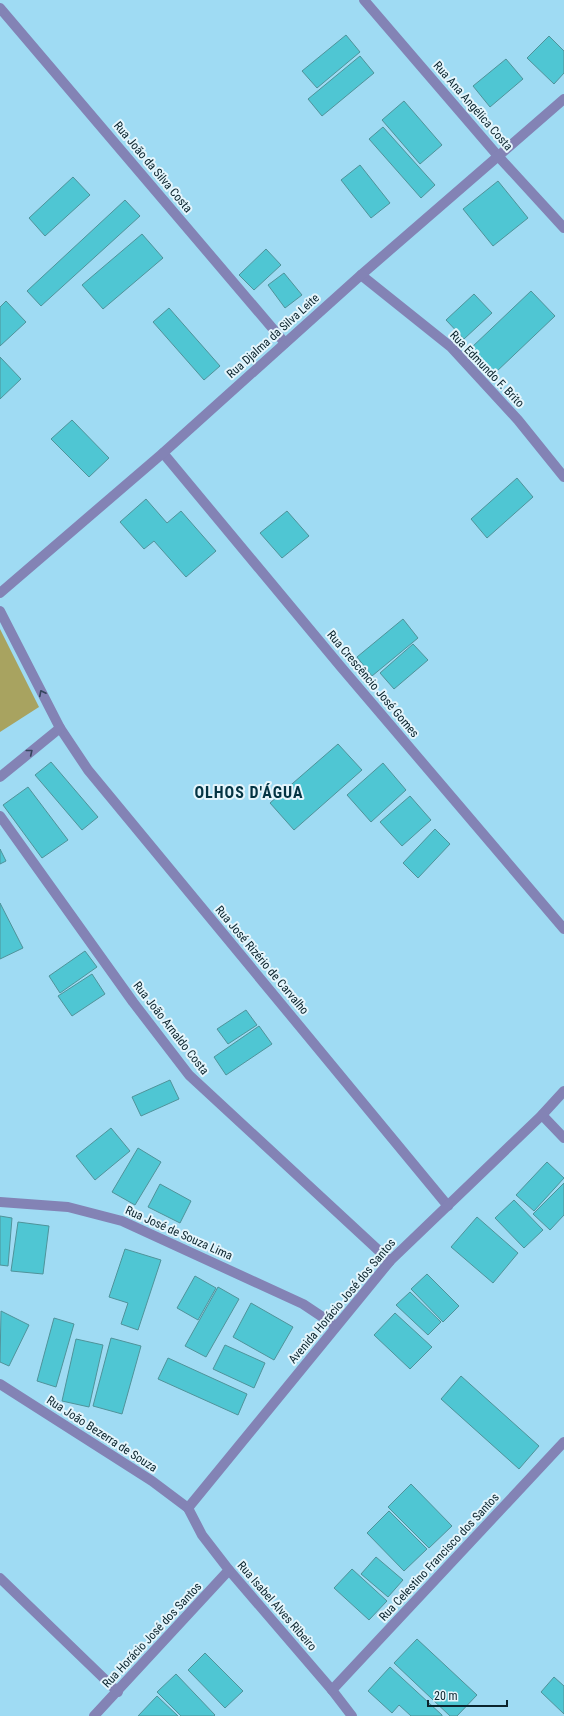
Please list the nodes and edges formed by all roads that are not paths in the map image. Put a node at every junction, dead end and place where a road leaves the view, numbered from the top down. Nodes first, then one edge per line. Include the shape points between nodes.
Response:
1 (364, 0) edge
2 (0, 8) edge
3 (564, 99) edge
4 (498, 156) junction
5 (564, 228) edge
6 (361, 275) junction
7 (285, 343) junction
8 (163, 453) junction
9 (564, 477) edge
10 (0, 593) edge
11 (0, 611) edge
12 (60, 728) junction
13 (0, 777) edge
14 (0, 816) edge
15 (564, 929) edge
16 (564, 1091) edge
17 (542, 1115) junction
18 (564, 1138) edge
19 (0, 1202) edge
20 (448, 1206) junction
21 (390, 1260) junction
22 (336, 1326) junction
23 (0, 1384) edge
24 (564, 1442) edge
25 (188, 1508) junction
26 (229, 1570) junction
27 (0, 1578) edge
28 (332, 1690) junction
29 (118, 1692) junction
30 (346, 1714) edge
31 (94, 1716) edge

1 - 4 street, Rua Ana Angélica Costa
2 - 7 street, Rua João da Silva Costa
3 - 4 street, Rua Djalma da Silva Leite
4 - 5 street, Rua Ana Angélica Costa
4 - 6 street, Rua Djalma da Silva Leite
6 - 7 street, Rua Djalma da Silva Leite
6 - 9 street, Rua Edmundo F. Brito via 451,347 518,420
7 - 8 street, Rua Djalma da Silva Leite
8 - 10 street, Rua Djalma da Silva Leite
8 - 15 street, Rua Crescêncio José Gomes
12 -> 11 street, Rua José Rizério de Carvalho
13 -> 12 street
12 - 20 street, Rua José Rizério de Carvalho via 88,770
14 - 21 street, Rua João Arnaldo Costa via 189,1076
16 - 17 street, Avenida Horácio José dos Santos
17 - 18 street
17 - 20 street, Avenida Horácio José dos Santos
19 - 22 street, Rua José de Souza Lima via 68,1207 122,1221 303,1304
20 - 21 street, Avenida Horácio José dos Santos
21 - 22 street, Avenida Horácio José dos Santos
22 - 25 street, Avenida Horácio José dos Santos
23 - 25 street, Rua João Bezerra de Souza via 152,1480
24 - 28 street, Rua Celestino Francisco dos Santos
25 - 26 street, Rua Isabel Alves Ribeiro via 202,1535
26 - 28 street, Rua Isabel Alves Ribeiro
26 - 29 street, Rua Horácio José dos Santos
27 - 29 street
28 - 30 street, Rua Isabel Alves Ribeiro
29 - 31 street, Rua Horácio José dos Santos

